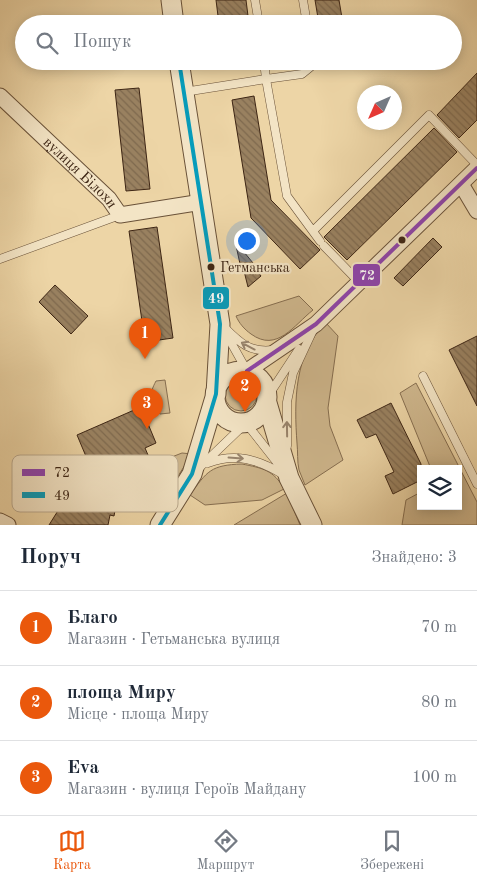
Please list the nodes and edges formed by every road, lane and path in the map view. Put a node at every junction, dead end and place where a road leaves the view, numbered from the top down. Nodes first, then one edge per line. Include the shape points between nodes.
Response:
1 (171, 0) edge
2 (255, 0) edge
3 (303, 0) edge
4 (173, 15) edge
5 (257, 15) edge
6 (306, 15) edge
7 (180, 70) edge
8 (265, 70) edge
9 (307, 70) edge
10 (266, 79) junction
11 (184, 92) junction
12 (0, 96) edge
13 (477, 166) edge
14 (460, 184) junction
15 (202, 202) junction
16 (477, 211) edge
17 (120, 215) junction
18 (313, 230) junction
19 (0, 259) edge
20 (359, 282) junction
21 (220, 324) junction
22 (316, 324) junction
23 (282, 347) junction
24 (247, 371) junction
25 (423, 376) dead end
26 (216, 394) junction
27 (267, 399) junction
28 (246, 423) junction
29 (192, 474) junction
30 (289, 478) junction
31 (477, 484) edge
32 (178, 496) edge
33 (168, 512) edge
34 (0, 521) edge
35 (8, 525) edge
36 (160, 525) edge
37 (312, 525) edge

1 - 4 street
2 - 5 lane
3 - 6 lane
7 - 11 street
8 - 10 lane
9 - 10 lane via 302,74
10 - 11 lane
10 - 18 lane via 287,196
11 - 15 street
12 - 17 street, вулиця Білохи via 109,199
13 - 14 street
13 - 18 lane via 429,115
14 - 16 street
14 - 20 street
15 - 17 street, вулиця Білохи
15 - 21 street
17 - 19 lane
18 - 20 lane
20 - 22 street
23 -> 21 lane via 253,350
21 - 24 lane
21 - 26 street
22 - 23 street
22 - 27 lane
30 -> 22 lane via 287,402 293,373
23 - 24 street
24 - 26 street via 225,377
24 - 27 street via 262,380
25 - 31 lane
26 - 28 street via 216,405 225,417
26 - 29 street
27 - 28 street via 260,416
27 - 30 street
28 - 29 lane
28 - 30 lane
29 -> 30 lane via 221,458 240,458 266,464
29 - 32 street
30 - 37 street
33 - 36 street
34 - 35 street

